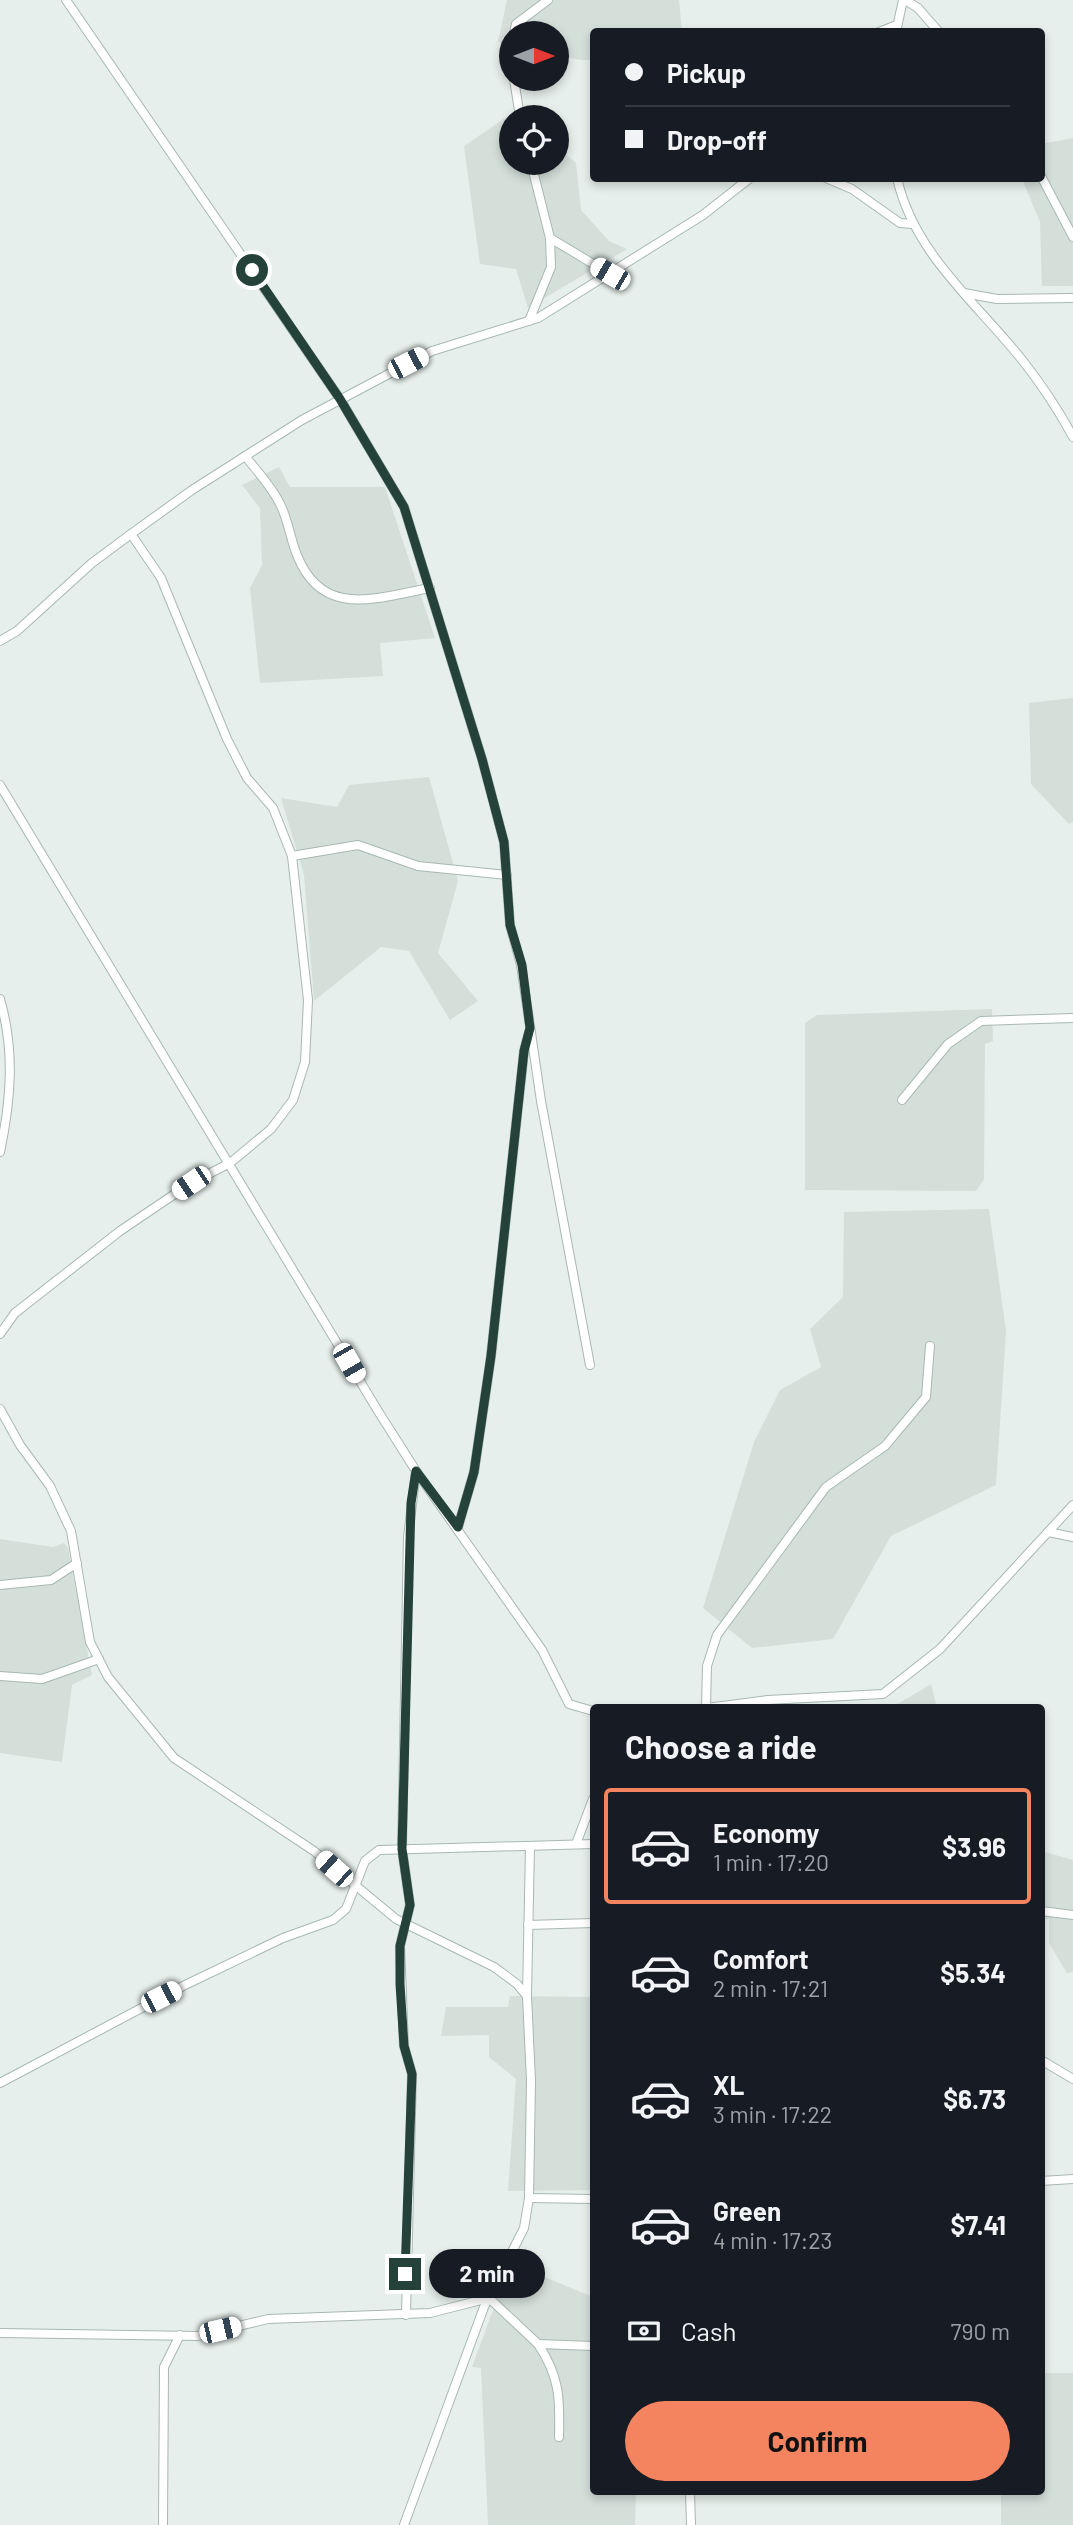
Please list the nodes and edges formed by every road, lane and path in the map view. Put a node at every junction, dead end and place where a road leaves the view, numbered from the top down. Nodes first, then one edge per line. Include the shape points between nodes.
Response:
1 (66, 0) edge
2 (548, 0) edge
3 (904, 0) edge
4 (520, 21) edge
5 (896, 28) edge
6 (936, 28) edge
7 (534, 175) edge
8 (745, 182) edge
9 (835, 182) edge
10 (898, 182) edge
11 (1044, 182) edge
12 (913, 224) junction
13 (550, 237) junction
14 (1073, 237) edge
15 (610, 274) junction
16 (964, 293) junction
17 (1073, 298) edge
18 (529, 321) junction
19 (340, 399) junction
20 (1073, 437) edge
21 (246, 456) junction
22 (131, 534) junction
23 (430, 588) junction
24 (0, 641) edge
25 (0, 785) edge
26 (292, 856) junction
27 (507, 875) junction
28 (0, 999) edge
29 (1073, 1018) edge
30 (530, 1028) junction
31 (901, 1100) dead end
32 (0, 1152) edge
33 (230, 1163) junction
34 (0, 1334) edge
35 (930, 1346) dead end
36 (590, 1365) dead end
37 (0, 1409) edge
38 (416, 1471) junction
39 (1073, 1504) edge
40 (458, 1527) junction
41 (1048, 1532) junction
42 (1073, 1537) edge
43 (77, 1563) junction
44 (0, 1585) edge
45 (99, 1659) junction
46 (0, 1676) edge
47 (706, 1704) edge
48 (737, 1704) edge
49 (590, 1710) edge
50 (590, 1807) edge
51 (576, 1844) junction
52 (590, 1844) edge
53 (530, 1846) junction
54 (402, 1849) junction
55 (354, 1887) junction
56 (1045, 1912) edge
57 (1073, 1915) edge
58 (590, 1923) edge
59 (407, 1924) junction
60 (528, 1925) junction
61 (527, 1996) junction
62 (1045, 2062) edge
63 (1073, 2079) edge
64 (0, 2083) edge
65 (1073, 2179) edge
66 (1045, 2181) edge
67 (529, 2198) junction
68 (590, 2199) edge
69 (489, 2298) junction
70 (406, 2315) junction
71 (0, 2333) edge
72 (180, 2335) junction
73 (538, 2344) junction
74 (590, 2346) edge
75 (559, 2437) dead end
76 (690, 2495) edge
77 (163, 2525) edge
78 (404, 2525) edge
79 (691, 2525) edge

1 - 19 lane
2 - 4 lane
3 - 5 lane
3 - 6 lane
7 - 13 lane
8 - 15 lane via 704,215
9 - 12 lane via 900,223
10 - 12 lane
11 - 14 lane
12 - 16 lane via 921,241
13 - 15 lane
13 - 18 lane via 551,267
15 - 18 lane
16 - 17 lane via 996,299
16 - 20 lane via 1024,362
18 - 19 lane via 432,351
19 - 21 lane
19 - 23 lane via 404,507
21 - 22 lane
21 - 23 lane via 281,504 309,580 334,598 367,599
22 - 24 lane
22 - 26 lane via 161,578 227,739 247,778 273,808
23 - 27 lane via 485,771 504,842
25 - 33 lane
26 - 27 lane via 358,845 418,866
26 - 33 lane via 308,1000 305,1062 293,1100 271,1129
27 - 30 lane via 510,925 522,965
28 - 32 lane via 11,1065
29 - 31 lane via 981,1021 948,1044
30 - 36 lane
30 - 40 lane via 489,1369 474,1472
33 - 34 lane via 120,1231 15,1313
33 - 38 lane
35 - 47 lane via 926,1397 885,1446 826,1487 717,1635 707,1666
37 - 43 lane via 50,1486 71,1531
38 - 40 lane
38 - 54 lane via 408,1537
39 - 41 lane
40 - 49 lane via 542,1650 569,1704
41 - 42 lane
41 - 48 lane via 940,1649 883,1694
43 - 44 lane via 51,1580
43 - 45 lane via 90,1642
45 - 46 lane via 42,1679
45 - 55 lane via 114,1686 174,1758 314,1851
50 - 51 lane
51 - 52 lane
51 - 53 lane
53 - 54 lane
53 - 60 lane
54 - 55 lane via 379,1850 365,1861
54 - 59 lane via 410,1905
55 - 59 lane
55 - 64 lane via 346,1909 333,1920 283,1938 183,1986
56 - 57 lane
58 - 60 lane
59 - 61 lane via 494,1967
59 - 70 lane via 400,1946 404,2046 412,2074
60 - 61 lane
61 - 67 lane
62 - 63 lane
65 - 66 lane
67 - 68 lane
67 - 69 lane via 524,2228
69 - 70 lane
69 - 73 lane
69 - 78 lane
70 - 72 lane via 268,2319 197,2336
71 - 72 lane
72 - 77 lane via 163,2367
73 - 74 lane
73 - 75 lane via 560,2392
76 - 79 lane

